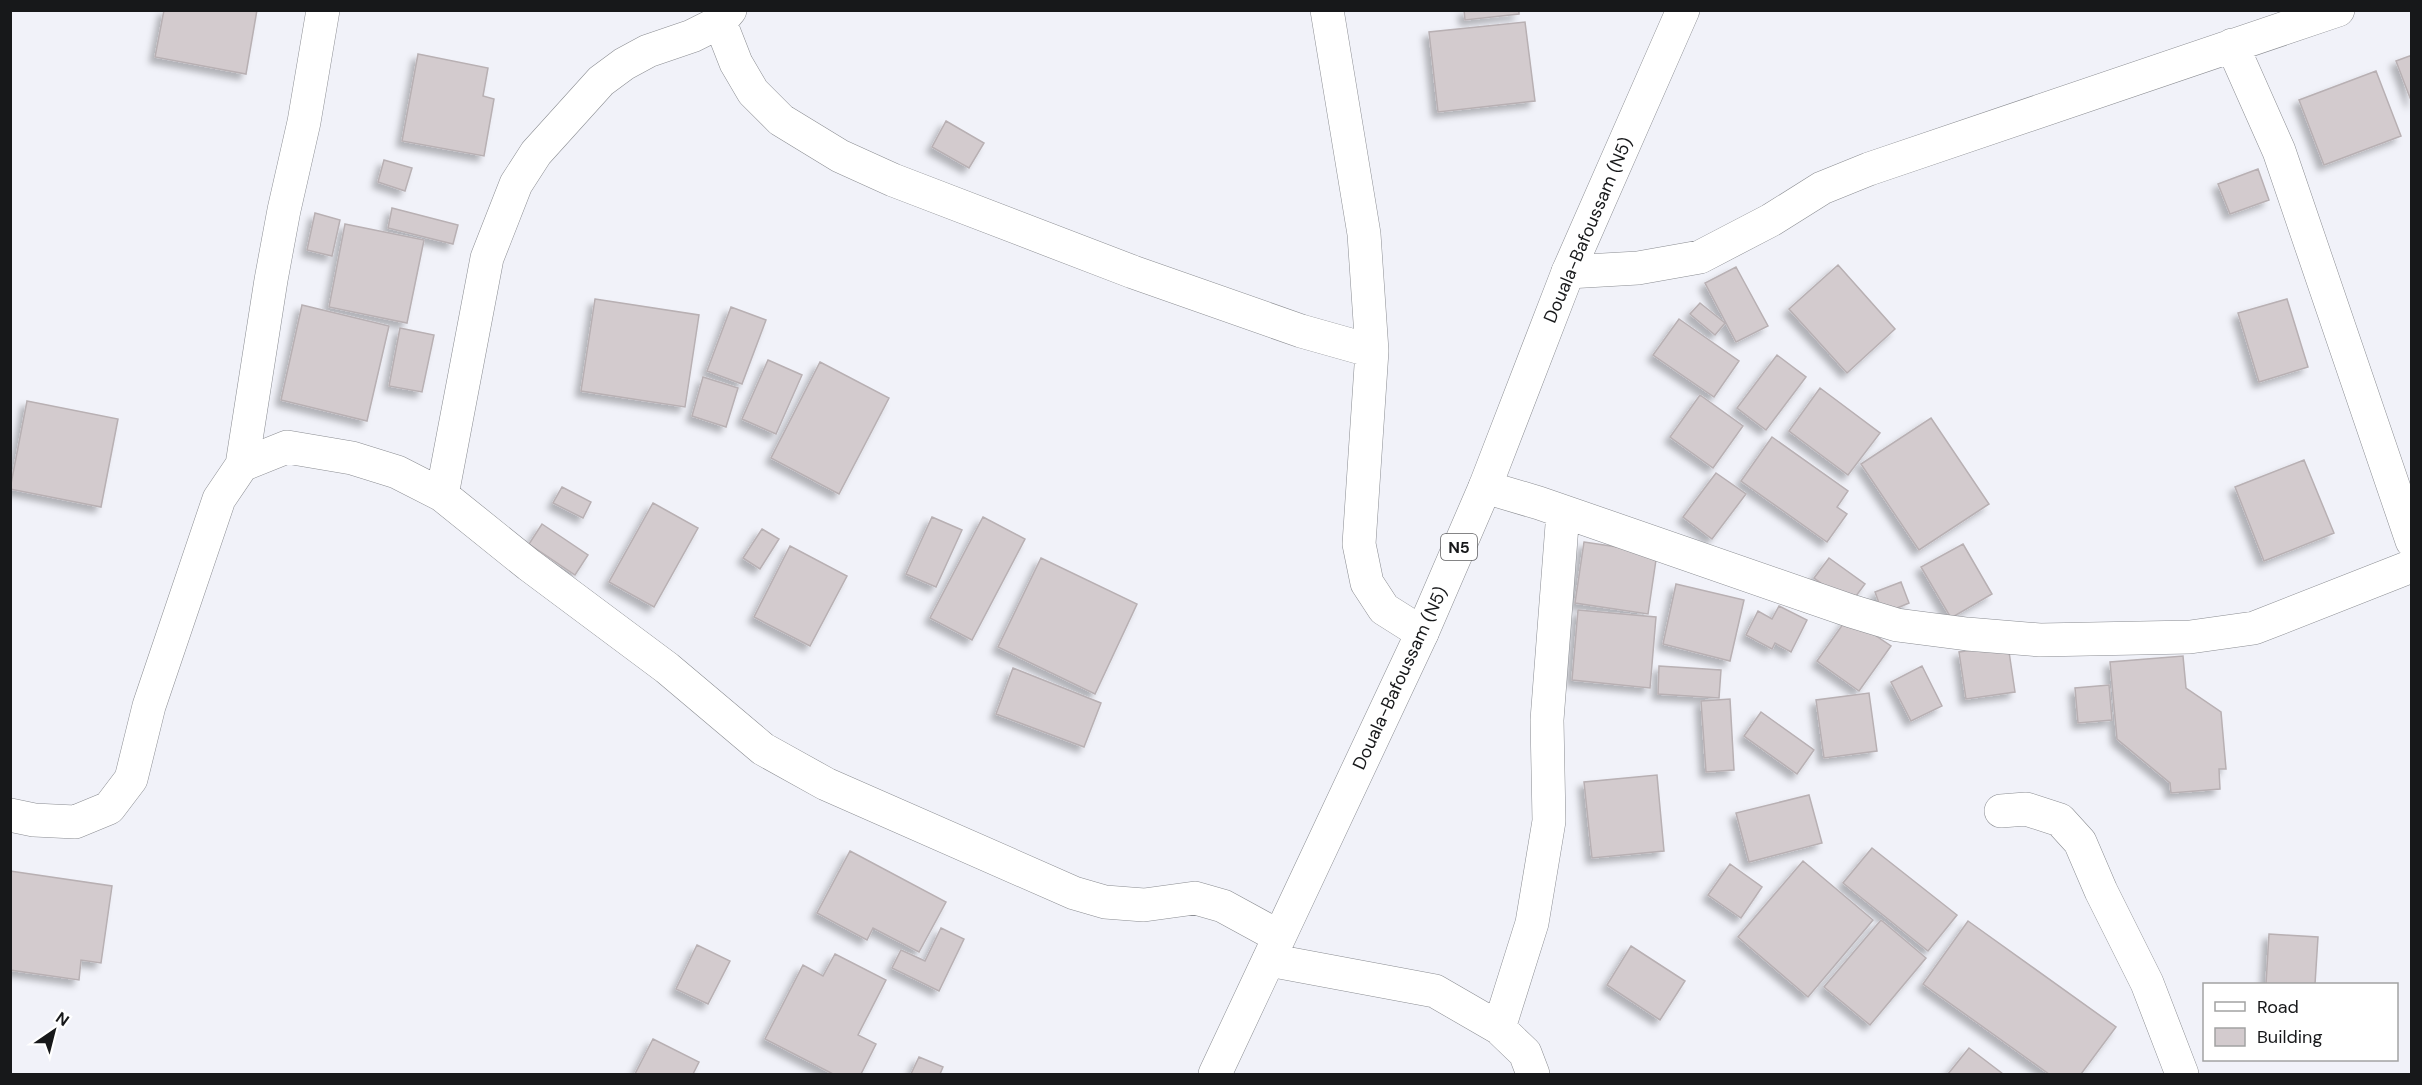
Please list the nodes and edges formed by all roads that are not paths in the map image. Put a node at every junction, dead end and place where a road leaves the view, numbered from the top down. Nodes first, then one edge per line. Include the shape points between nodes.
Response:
1 (323, 10) edge
2 (1328, 10) edge
3 (1683, 10) edge
4 (2338, 10) edge
5 (725, 16) edge
6 (2232, 45) junction
7 (1568, 272) junction
8 (1372, 351) junction
9 (242, 465) junction
10 (1485, 487) junction
11 (442, 495) junction
12 (1563, 512) junction
13 (2412, 541) edge
14 (2412, 566) edge
15 (1422, 633) junction
16 (2001, 811) dead end
17 (10, 815) edge
18 (1274, 948) junction
19 (1499, 1028) junction
20 (1215, 1074) edge
21 (1533, 1074) edge
22 (2182, 1074) edge

1 - 9 main road via 271,280
2 - 8 main road via 1364,234
3 - 7 main road, Douala-Bafoussam (N5) / N5
4 - 6 main road
5 - 8 main road via 736,63 753,92 781,120 840,156 915,189 1133,272 1301,331
5 - 11 main road via 692,36 648,51 601,81 536,153 516,184 487,258
6 - 7 main road via 1869,169 1822,188 1700,257 1638,268
6 - 13 main road via 2279,152
7 - 10 main road, Douala-Bafoussam (N5) / N5
8 - 15 main road via 1359,544 1367,583 1384,609
9 - 11 main road via 287,447 352,458 397,472
9 - 17 main road via 219,499 199,555 149,706 131,779 110,808 75,822
10 - 12 main road
10 - 15 main road, Douala-Bafoussam (N5) / N5
11 - 18 main road via 667,668 763,749 826,784 1074,893 1105,902 1144,905 1195,898 1222,906
12 - 14 main road via 1897,625 2040,640 2190,637 2254,628
12 - 19 main road via 1547,720 1549,821 1532,923
15 - 18 main road, Douala-Bafoussam (N5) / N5
16 - 22 main road via 2026,809 2060,820 2080,842 2147,983
18 - 19 main road via 1435,991
18 - 20 main road, Douala-Bafoussam (N5) / N5
19 - 21 main road via 1525,1053

